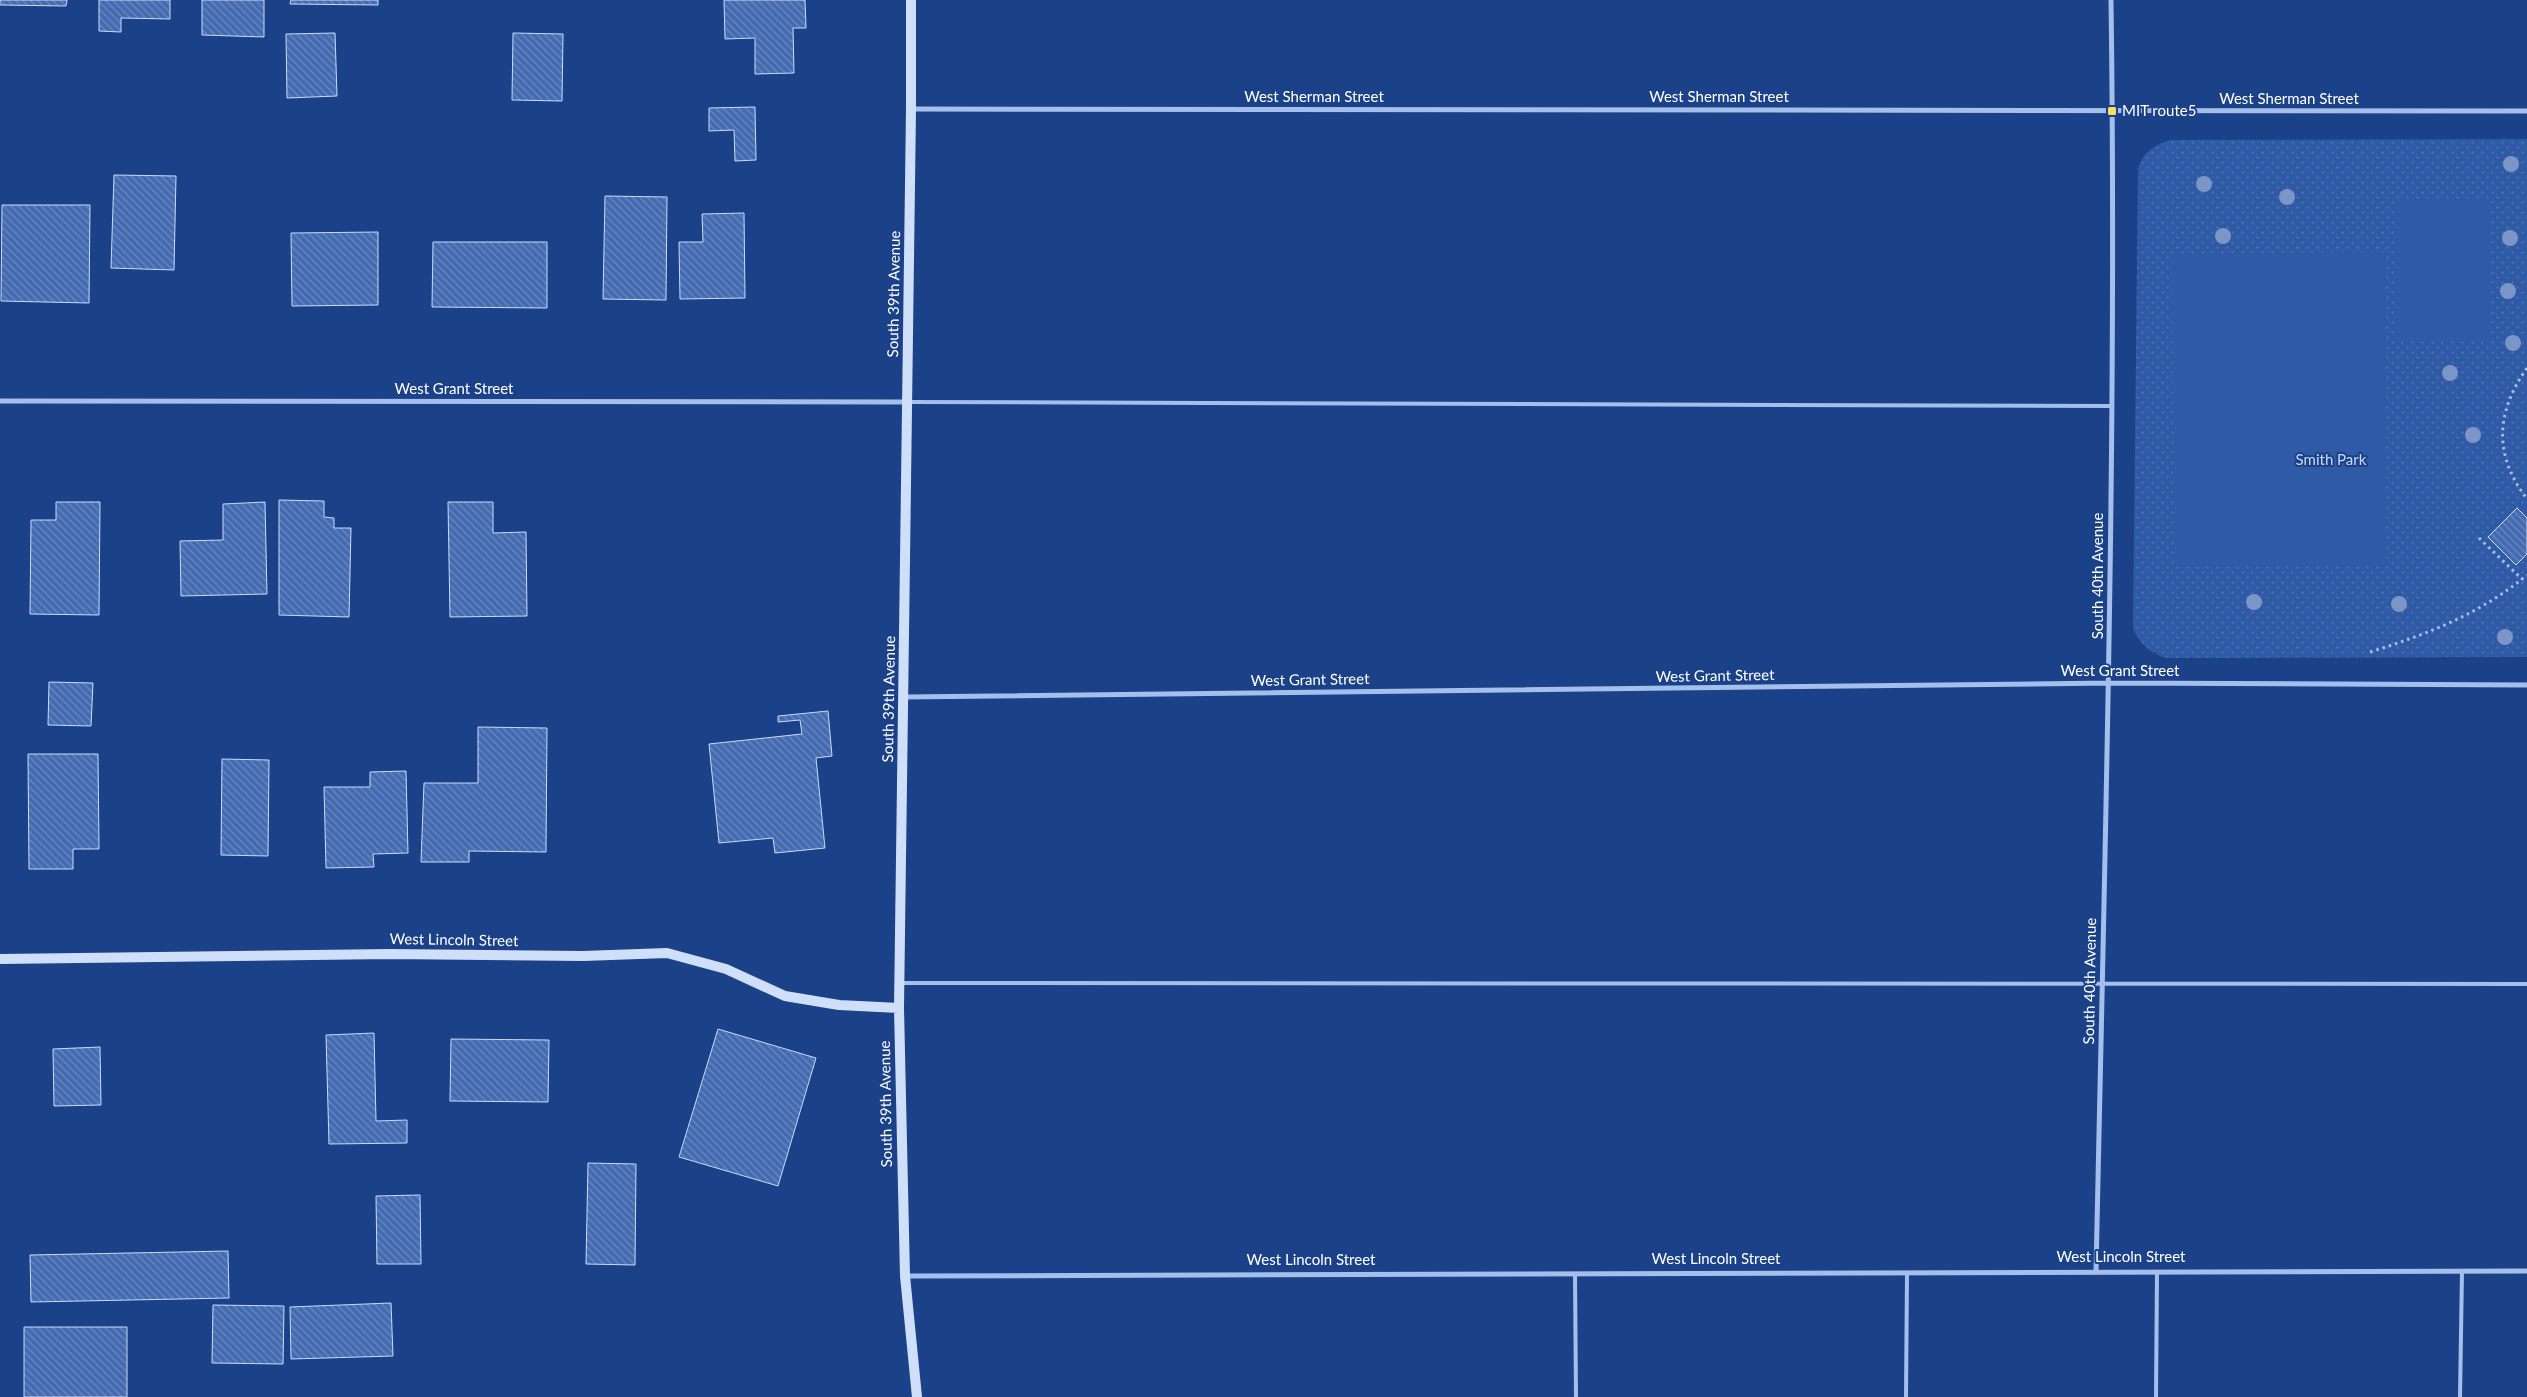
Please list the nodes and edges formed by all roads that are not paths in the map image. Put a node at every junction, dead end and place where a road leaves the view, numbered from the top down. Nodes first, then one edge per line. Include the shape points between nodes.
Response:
1 (911, 0) edge
2 (2111, 0) edge
3 (912, 110) junction
4 (2527, 111) edge
5 (2112, 112) junction
6 (0, 401) edge
7 (908, 402) junction
8 (2111, 406) junction
9 (2110, 683) junction
10 (2527, 686) edge
11 (904, 697) junction
12 (0, 959) edge
13 (900, 983) junction
14 (2527, 984) edge
15 (2102, 985) junction
16 (899, 1008) junction
17 (2462, 1271) junction
18 (2527, 1271) edge
19 (2096, 1272) junction
20 (2157, 1272) junction
21 (1907, 1273) junction
22 (1575, 1274) junction
23 (905, 1276) junction
24 (917, 1397) edge
25 (1576, 1397) edge
26 (1906, 1397) edge
27 (2156, 1397) edge
28 (2460, 1397) edge

1 - 3 street, South 39th Avenue
2 - 5 street, South 40th Avenue
3 - 5 street, West Sherman Street
3 - 7 street, South 39th Avenue
4 - 5 street, West Sherman Street
5 - 8 street, South 40th Avenue
6 - 7 street, West Grant Street
7 - 8 lane
7 - 11 street, South 39th Avenue
8 - 9 street, South 40th Avenue
9 - 10 street, West Grant Street
9 - 11 street, West Grant Street
9 - 15 street, South 40th Avenue
11 - 13 street, South 39th Avenue
12 - 16 street, West Lincoln Street via 667,953 726,969 785,996 839,1005
13 - 15 lane
13 - 16 street, South 39th Avenue
14 - 15 lane
15 - 19 street, South 40th Avenue
16 - 23 street, South 39th Avenue
17 - 18 street, West Lincoln Street
17 - 20 street, West Lincoln Street
17 - 28 lane
19 - 20 street, West Lincoln Street
19 - 21 street, West Lincoln Street
20 - 27 lane
21 - 22 street, West Lincoln Street
21 - 26 lane
22 - 23 street, West Lincoln Street
22 - 25 lane
23 - 24 street, South 39th Avenue

